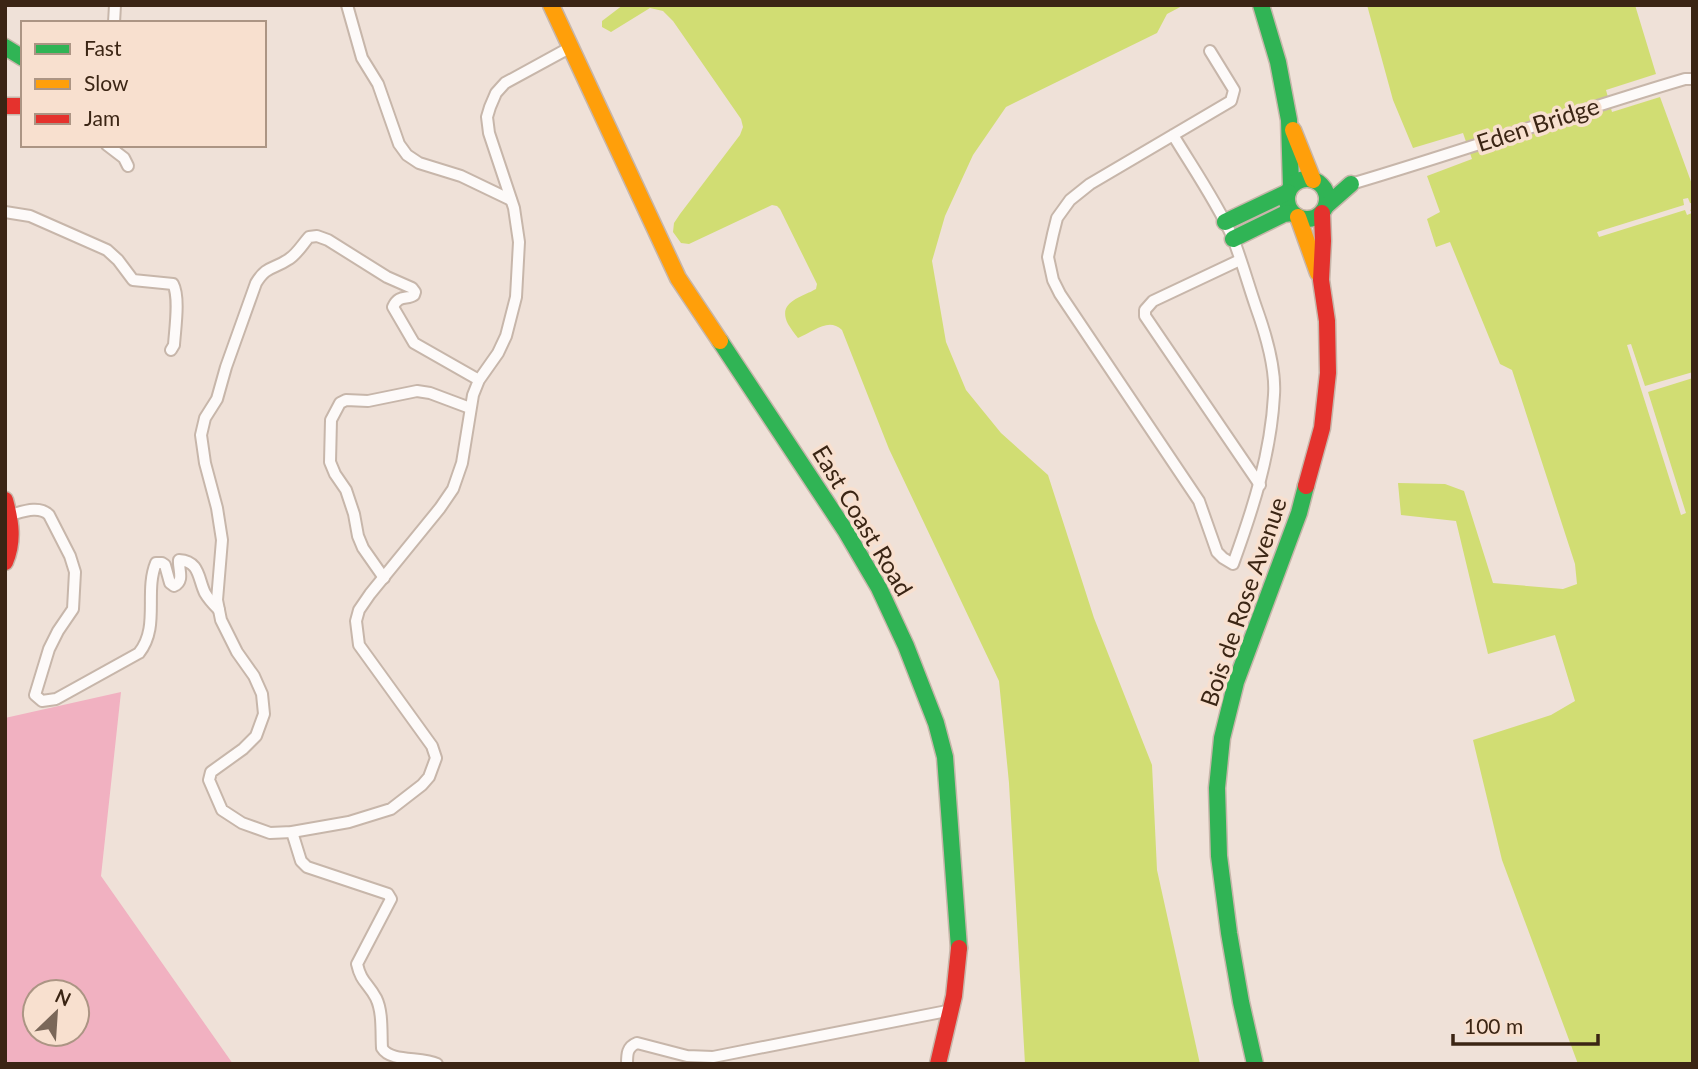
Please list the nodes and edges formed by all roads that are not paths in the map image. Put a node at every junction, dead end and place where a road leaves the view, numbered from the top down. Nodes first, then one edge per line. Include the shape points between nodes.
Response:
1 (347, 5) edge
2 (551, 5) edge
3 (1261, 5) edge
4 (5, 47) edge
5 (571, 47) junction
6 (1210, 51) dead end
7 (21, 57) edge
8 (1690, 78) edge
9 (1289, 120) junction
10 (1173, 135) junction
11 (110, 147) edge
12 (128, 166) dead end
13 (1316, 181) junction
14 (1351, 184) junction
15 (1289, 189) junction
16 (512, 200) junction
17 (1324, 209) junction
18 (5, 212) edge
19 (1295, 215) junction
20 (1224, 222) junction
21 (1233, 239) junction
22 (1240, 260) junction
23 (1321, 280) junction
24 (171, 350) dead end
25 (479, 380) junction
26 (470, 408) junction
27 (1260, 485) junction
28 (8, 507) edge
29 (5, 562) edge
30 (384, 578) junction
31 (219, 610) junction
32 (292, 832) junction
33 (952, 1010) junction
34 (437, 1064) edge
35 (627, 1064) edge
36 (938, 1064) edge
37 (1255, 1064) edge

1 - 16 street via 362,58 378,84 407,155
2 - 5 main road, East Coast Road
3 - 9 main road
4 - 7 main road
5 - 16 street via 505,83 490,107 489,133
5 - 33 main road, East Coast Road via 678,278 845,530 880,589 916,668 945,757 959,954
6 - 10 street via 1234,90 1231,101
8 - 14 street, Eden Bridge
9 - 13 main road
9 - 15 main road
10 - 20 street
10 - 27 street via 1070,200 1058,218 1048,257 1060,294 1199,501 1217,552 1233,564
11 - 12 street
13 - 14 main road
13 - 15 main road via 1301,180
13 - 17 main road via 1327,196
14 - 17 main road
15 - 19 main road via 1287,203
15 - 20 main road
16 - 25 street via 519,242 516,297 498,353
17 - 19 main road via 1311,219
17 - 23 main road, Bois de Rose Avenue
18 - 24 street via 30,216 107,250 133,280 173,284
19 - 21 main road via 1284,214
19 - 23 main road, Bois de Rose Avenue
20 - 21 street
21 - 22 street
22 - 27 street via 1264,330 1274,393
22 - 27 street via 1153,300 1145,316
23 - 37 main road, Bois de Rose Avenue via 1328,349 1322,428 1300,513 1236,682 1222,738 1217,788 1219,856 1229,933
25 - 26 street
25 - 31 street via 414,343 393,307 414,295 412,288 328,240 309,237 289,260 263,272 201,435 222,540
26 - 30 street via 453,489
26 - 30 street via 417,391 368,401 346,400 331,420 330,462 346,490 363,548
28 - 29 main road via 12,525
28 - 31 street via 44,510 75,572 73,609 49,649 35,695 42,701 56,699 139,653 151,628 156,563 165,565 174,586 181,580 180,560 189,562
30 - 32 street via 359,610 359,645 432,746 434,767 422,785 391,809
31 - 32 street via 262,694 264,714 256,736 211,772 209,780 222,810 242,824 270,833
32 - 34 street via 307,867 388,894 391,899 357,964 359,976 376,998 385,1053
33 - 35 street via 713,1058 637,1043 628,1052
33 - 36 main road, East Coast Road

